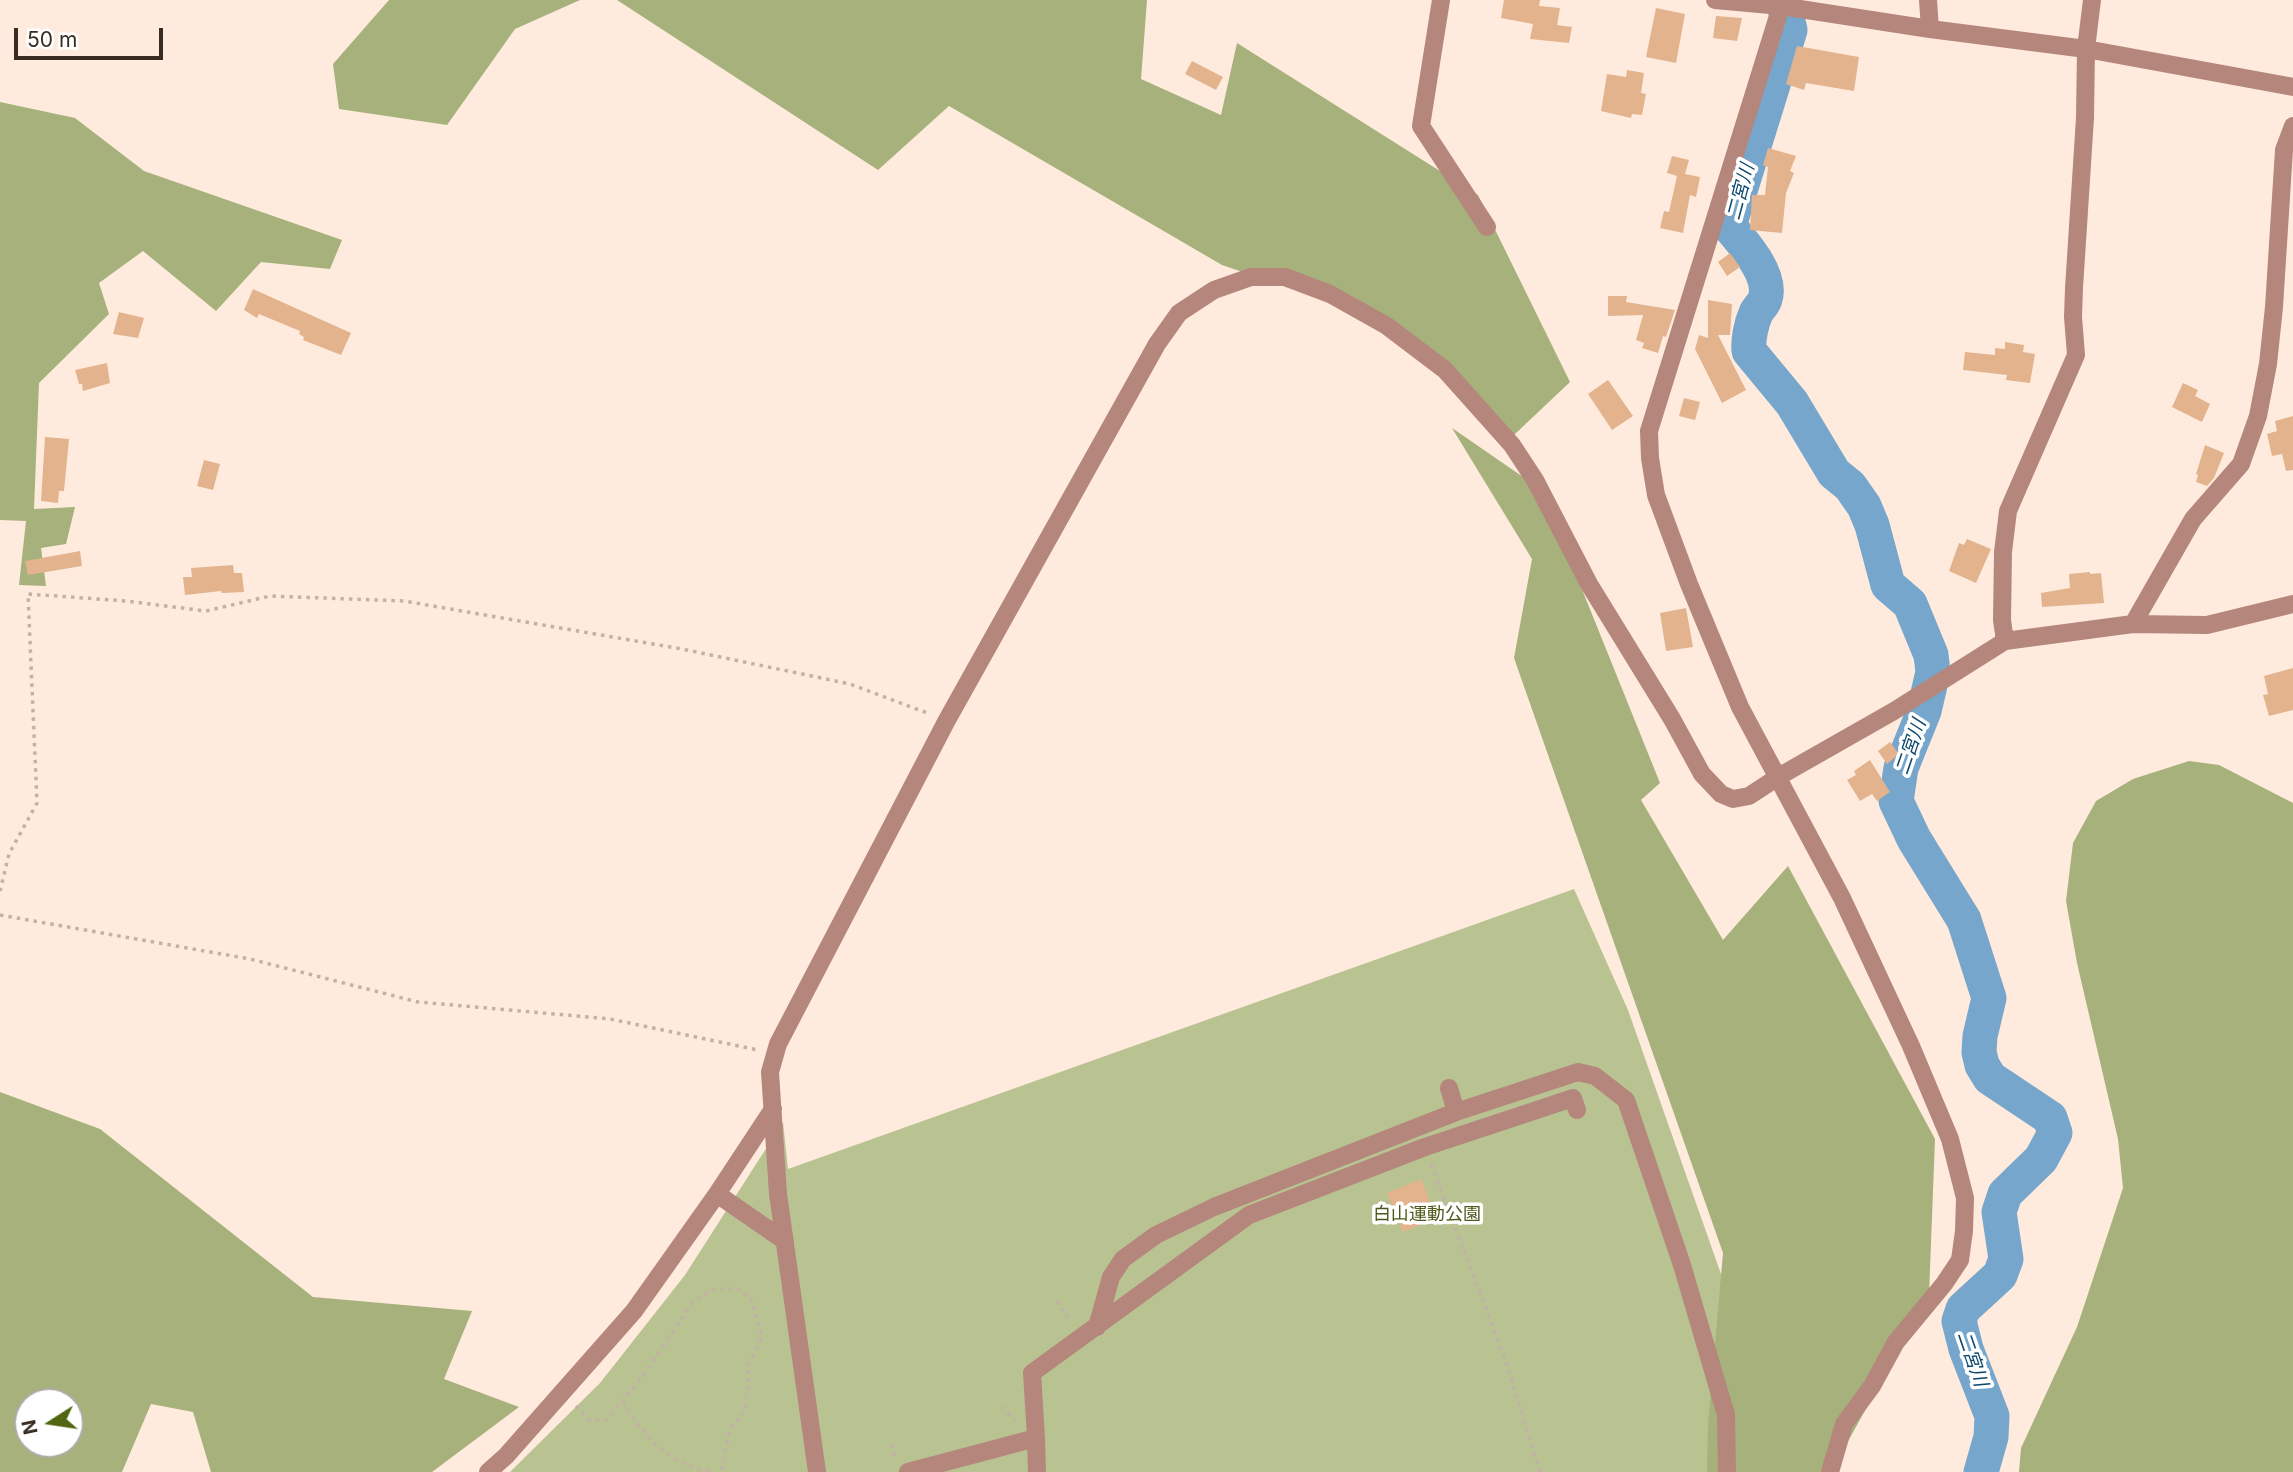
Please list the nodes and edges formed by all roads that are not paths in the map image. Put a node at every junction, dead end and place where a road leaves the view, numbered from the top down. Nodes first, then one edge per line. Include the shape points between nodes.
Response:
1 (1441, 0) edge
2 (1715, 0) edge
3 (1928, 0) edge
4 (2092, 0) edge
5 (1782, 3) edge
6 (1930, 29) junction
7 (2086, 50) junction
8 (2293, 87) edge
9 (2293, 126) edge
10 (1487, 227) dead end
11 (2293, 604) edge
12 (2133, 624) junction
13 (2005, 641) junction
14 (1778, 777) junction
15 (1449, 1088) dead end
16 (773, 1109) junction
17 (1577, 1110) dead end
18 (1456, 1112) junction
19 (717, 1194) junction
20 (785, 1241) junction
21 (1097, 1327) junction
22 (1036, 1438) junction
23 (914, 1471) edge
24 (488, 1472) edge
25 (817, 1472) edge
26 (1037, 1472) edge
27 (1727, 1472) edge
28 (1830, 1472) edge

1 - 10 street via 1421,127
2 - 5 street
3 - 6 street
4 - 7 street
5 - 6 street
5 - 14 street via 1649,430 1656,495 1667,528 1740,707
6 - 7 street
7 - 8 street
7 - 13 street via 2073,317 2076,355 2008,511 2003,552
9 - 12 street via 2284,150 2268,364 2258,416 2241,464 2193,519
11 - 12 street via 2207,625
12 - 13 street
13 - 14 street via 1894,712
14 - 16 street via 1749,796 1733,799 1721,794 1702,774 1602,606 1535,480 1512,445 1445,370 1387,326 1330,294 1285,277 1251,277 1214,290 1179,313 1157,344 947,720 778,1044 770,1072
14 - 28 street via 1842,898 1911,1046 1950,1139 1965,1198 1960,1260 1896,1342 1844,1424
15 - 18 street
16 - 19 street
16 - 20 street
17 - 21 street via 1573,1098 1425,1147 1249,1215
18 - 21 street via 1214,1207 1156,1235 1124,1259 1111,1277
18 - 27 street via 1578,1072 1595,1076 1626,1100 1726,1415
19 - 20 street
19 - 24 street via 634,1311
20 - 25 street
21 - 22 street via 1032,1373
22 - 23 street
22 - 26 street

